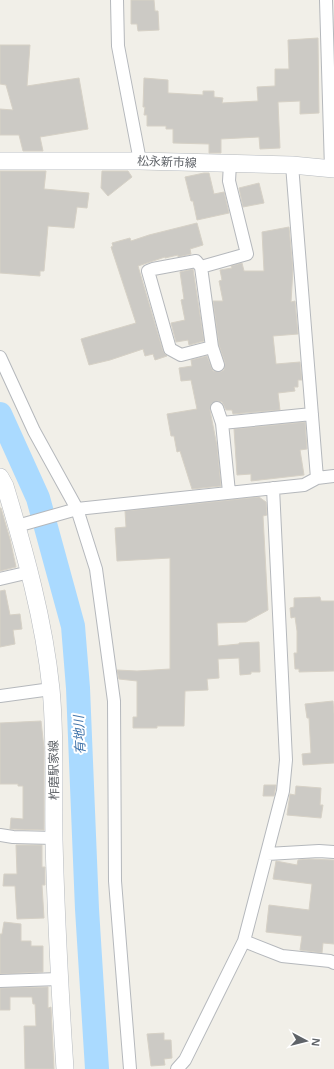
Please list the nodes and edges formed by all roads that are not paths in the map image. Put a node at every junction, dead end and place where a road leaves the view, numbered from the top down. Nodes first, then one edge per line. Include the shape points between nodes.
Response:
1 (117, 0) edge
2 (326, 0) edge
3 (331, 74) edge
4 (140, 161) junction
5 (0, 162) edge
6 (230, 164) junction
7 (292, 166) junction
8 (332, 169) edge
9 (201, 267) junction
10 (212, 347) junction
11 (0, 357) edge
12 (218, 365) dead end
13 (217, 408) dead end
14 (312, 414) junction
15 (222, 422) junction
16 (334, 476) edge
17 (0, 477) edge
18 (317, 478) junction
19 (273, 488) junction
20 (229, 492) junction
21 (77, 509) junction
22 (17, 526) junction
23 (30, 572) junction
24 (0, 579) edge
25 (51, 689) junction
26 (0, 696) edge
27 (0, 835) edge
28 (54, 838) junction
29 (334, 852) edge
30 (267, 854) junction
31 (244, 941) junction
32 (334, 963) edge
33 (59, 979) junction
34 (0, 981) edge
35 (65, 1069) edge
36 (130, 1069) edge
37 (177, 1069) edge

1 - 4 street via 118,46
2 - 3 street
3 - 8 street
4 - 5 main road, 松永新市線
4 - 6 main road, 松永新市線
6 - 7 main road, 松永新市線
6 - 9 street via 229,180 247,254
7 - 8 main road, 松永新市線
7 - 14 street
9 - 10 street
9 - 10 street via 196,261 148,271 170,349 181,355
10 - 12 street
11 - 21 street via 34,430
13 - 15 street
14 - 15 street
14 - 18 street
15 - 20 street
16 - 18 street
17 - 22 main road, 柞磨駅家線
18 - 19 street via 304,485
19 - 20 street
19 - 30 street via 286,760 283,791
20 - 21 street
21 - 22 street
21 - 36 street via 96,569 114,701 115,881
22 - 23 main road, 柞磨駅家線
23 - 24 street
23 - 25 main road, 柞磨駅家線
25 - 26 street
25 - 28 main road, 柞磨駅家線
27 - 28 street
28 - 33 main road, 柞磨駅家線
29 - 30 street
30 - 31 street
31 - 32 street via 282,956
31 - 37 street via 185,1060
33 - 34 street
33 - 35 main road, 柞磨駅家線

